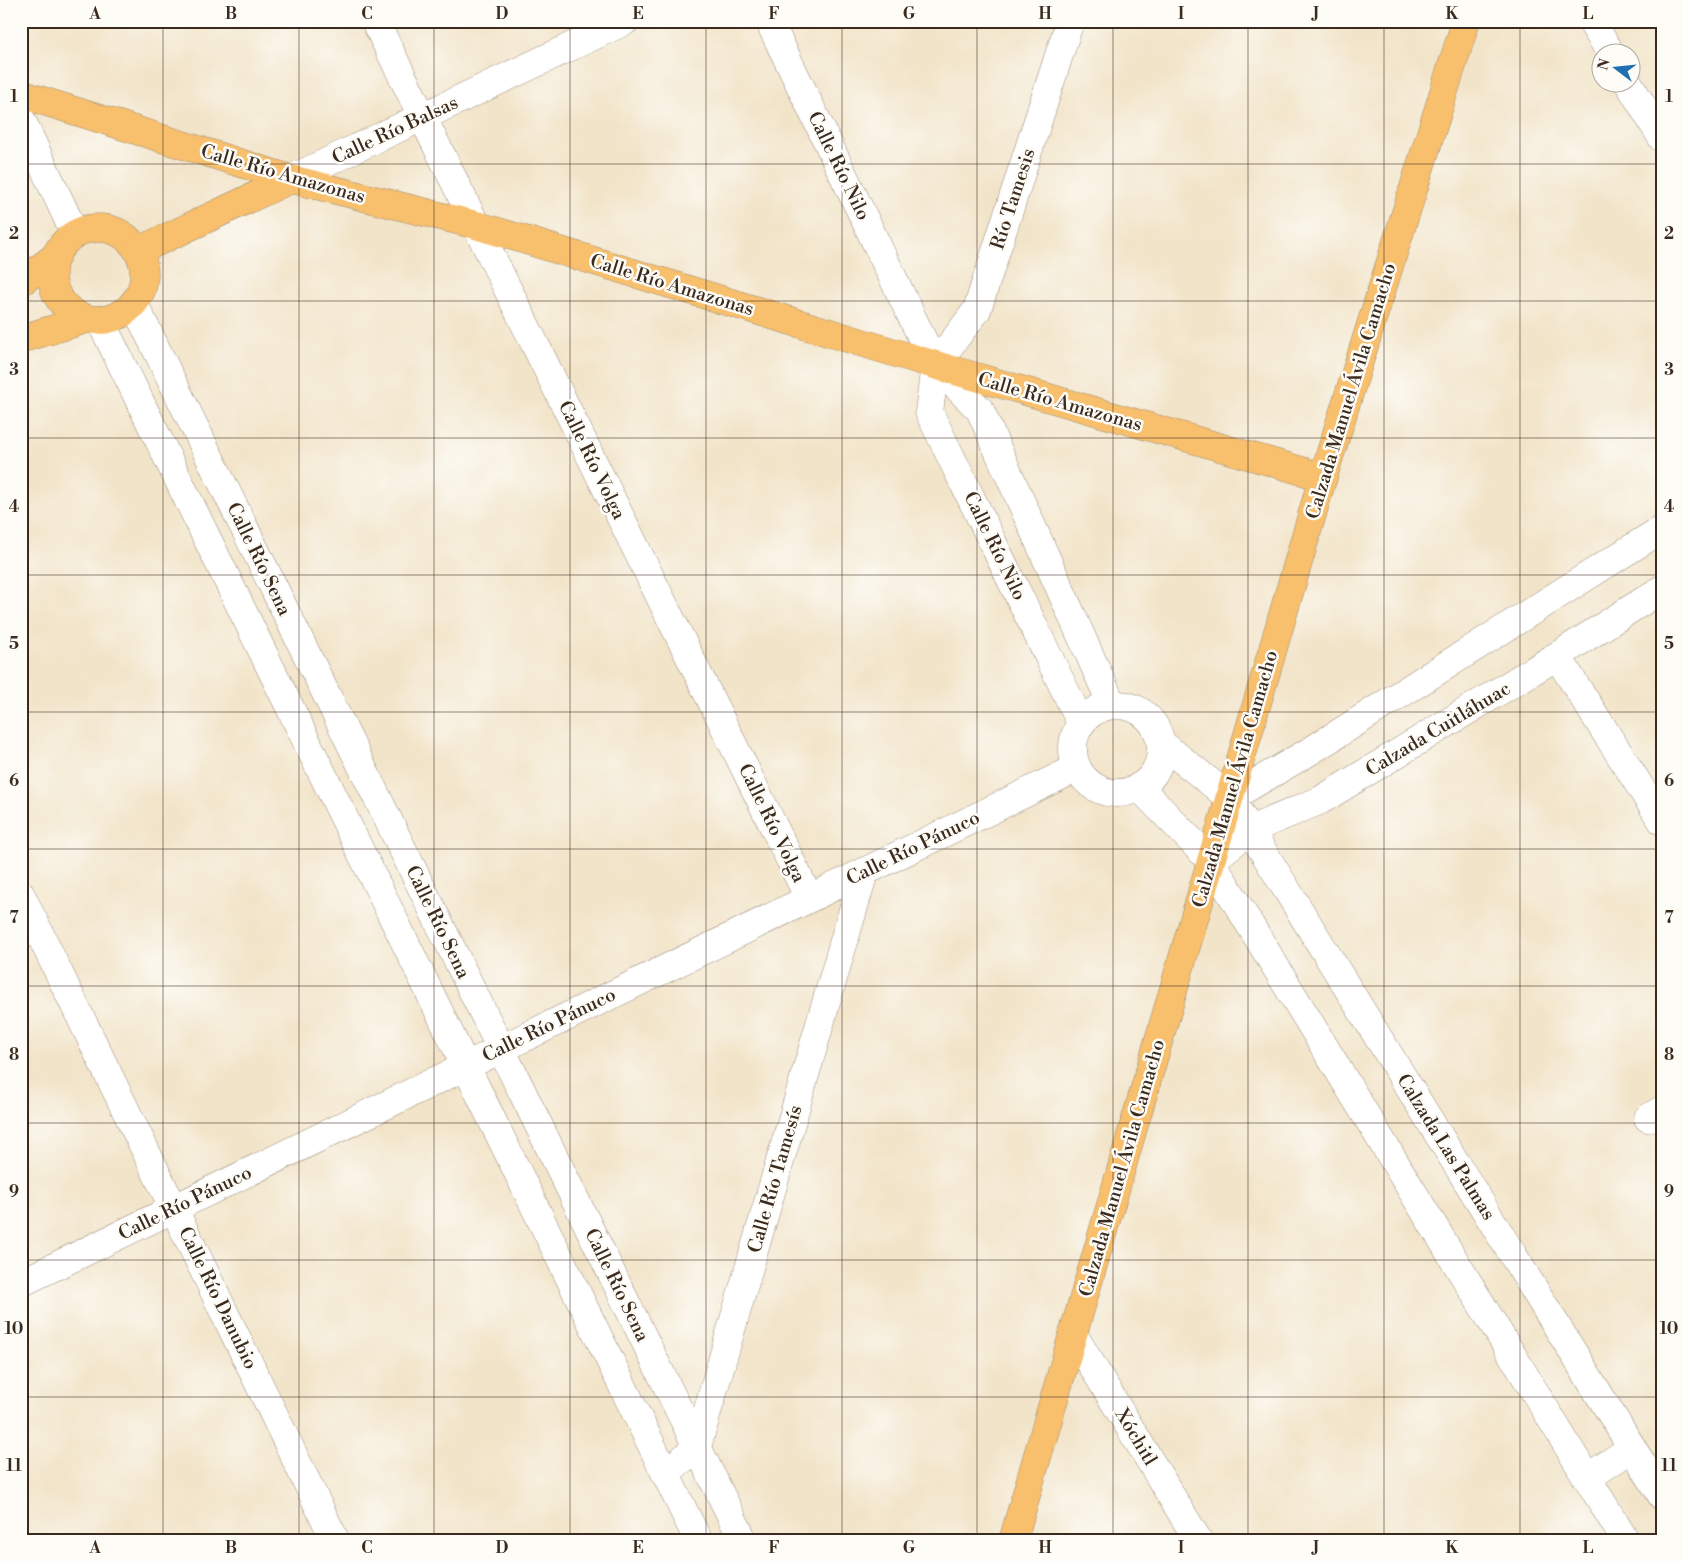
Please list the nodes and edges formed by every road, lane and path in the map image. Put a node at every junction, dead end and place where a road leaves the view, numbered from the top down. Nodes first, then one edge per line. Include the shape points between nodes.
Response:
1 (375, 21) edge
2 (625, 21) edge
3 (769, 21) edge
4 (1070, 21) edge
5 (1466, 21) edge
6 (1591, 21) edge
7 (1604, 42) edge
8 (1634, 92) edge
9 (21, 94) edge
10 (422, 117) junction
11 (21, 119) edge
12 (1662, 138) edge
13 (291, 179) junction
14 (476, 225) junction
15 (75, 234) junction
16 (138, 251) junction
17 (56, 256) junction
18 (21, 282) edge
19 (134, 304) junction
20 (93, 320) junction
21 (21, 340) edge
22 (935, 365) junction
23 (1324, 477) junction
24 (1662, 529) edge
25 (1662, 589) edge
26 (1557, 656) junction
27 (316, 673) junction
28 (281, 690) junction
29 (1112, 705) junction
30 (1081, 723) junction
31 (1160, 742) junction
32 (1077, 768) junction
33 (1139, 787) junction
34 (1230, 798) junction
35 (1662, 821) edge
36 (1250, 830) junction
37 (1211, 861) junction
38 (864, 872) junction
39 (21, 895) edge
40 (809, 898) junction
41 (501, 1049) junction
42 (466, 1066) junction
43 (174, 1208) junction
44 (21, 1283) edge
45 (1073, 1334) junction
46 (697, 1447) junction
47 (1632, 1448) junction
48 (666, 1473) junction
49 (1587, 1478) junction
50 (1662, 1496) edge
51 (336, 1540) edge
52 (698, 1540) edge
53 (743, 1540) edge
54 (1013, 1540) edge
55 (1198, 1540) edge
56 (1625, 1540) edge

1 - 10 street, Calle Río Volga
2 - 10 street, Calle Río Balsas
3 - 22 street, Calle Río Nilo
4 - 22 street, Río Tamesis via 977,310
5 - 23 main road, Calzada Manuel Ávila Camacho
6 - 7 street
8 - 12 street
9 - 13 main road, Calle Río Amazonas
10 - 13 street, Calle Río Balsas
10 - 14 street, Calle Río Volga
11 - 15 street
13 - 14 main road, Calle Río Amazonas
13 - 16 main road, Calle Río Balsas
14 - 22 main road, Calle Río Amazonas
14 - 40 street, Calle Río Volga
15 - 16 main road via 88,228 117,231
15 - 17 main road
16 - 19 main road via 144,265 144,280
17 - 18 main road
17 - 20 main road via 52,272 54,287 61,301 72,312
19 - 20 main road via 117,316
19 - 27 street, Calle Río Sena
20 - 21 main road
20 - 28 street, Calle Río Sena
22 - 23 main road, Calle Río Amazonas
22 - 29 street, Calle Río Nilo via 980,410
22 - 30 street, Calle Río Nilo via 929,412
23 - 34 main road, Calzada Manuel Ávila Camacho
24 - 34 street via 1312,750
25 - 26 street, Calzada Cuitláhuac
26 - 35 street
26 - 36 street, Calzada Cuitláhuac via 1321,800
27 - 28 street
27 - 41 street, Calle Río Sena
28 - 42 street, Calle Río Sena
29 - 30 street via 1094,711
29 - 31 street via 1138,710 1157,730
30 - 32 street via 1076,731 1073,750
31 - 33 street via 1156,769
31 - 34 street
32 - 33 street via 1093,786 1104,791 1116,794
32 - 38 street, Calle Río Pánuco
33 - 37 street
34 - 36 street, Calzada Las Palmas
34 - 37 main road, Calzada Manuel Ávila Camacho
36 - 37 street, Calzada Cuitláhuac
36 - 47 street, Calzada Las Palmas
37 - 45 main road, Calzada Manuel Ávila Camacho
37 - 49 street
38 - 40 street, Calle Río Pánuco
38 - 46 street, Calle Río Tamesís
39 - 43 street, Calle Río Danubio
40 - 41 street, Calle Río Pánuco
41 - 42 street, Calle Río Pánuco
41 - 46 street, Calle Río Sena
42 - 43 street, Calle Río Pánuco
42 - 48 street, Calle Río Sena
43 - 44 street, Calle Río Pánuco
43 - 51 street, Calle Río Danubio
45 - 54 main road, Calzada Manuel Ávila Camacho
45 - 55 street, Xóchitl
46 - 48 street
46 - 53 street, Calle Río Sena
47 - 49 street
47 - 50 street, Calzada Las Palmas
48 - 52 street, Calle Río Sena
49 - 56 street

